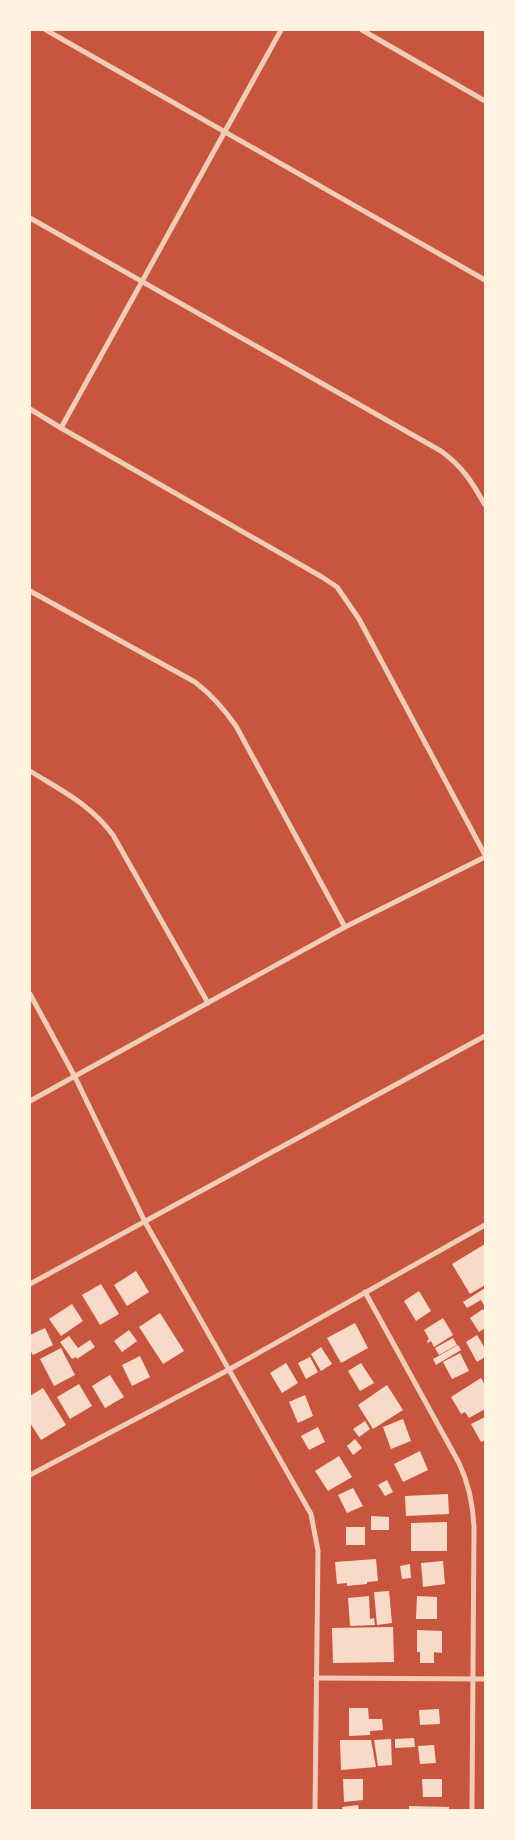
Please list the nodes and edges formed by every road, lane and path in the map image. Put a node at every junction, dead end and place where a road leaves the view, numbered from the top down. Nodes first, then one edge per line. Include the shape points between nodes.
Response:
1 (46, 30) edge
2 (281, 30) edge
3 (362, 30) edge
4 (485, 101) edge
5 (224, 132) junction
6 (30, 218) edge
7 (485, 280) edge
8 (141, 282) junction
9 (30, 409) edge
10 (61, 428) junction
11 (485, 505) edge
12 (30, 591) edge
13 (30, 771) edge
14 (485, 856) edge
15 (345, 927) junction
16 (30, 994) edge
17 (208, 1003) junction
18 (485, 1036) edge
19 (74, 1077) junction
20 (30, 1101) edge
21 (144, 1222) junction
22 (485, 1225) edge
23 (30, 1284) edge
24 (365, 1292) junction
25 (230, 1369) junction
26 (30, 1476) edge
27 (316, 1678) junction
28 (472, 1679) junction
29 (485, 1679) edge
30 (315, 1810) edge
31 (472, 1810) edge

1 - 5 street
2 - 5 street
3 - 4 street
5 - 7 street
5 - 8 street
6 - 8 street
8 - 10 street
8 - 11 street via 441,451 456,463
9 - 10 street
10 - 14 street via 322,576 336,587 358,619
12 - 15 street via 210,693 236,726
13 - 17 street via 94,812 113,835
14 - 15 street
15 - 17 street
16 - 19 street
17 - 19 street
18 - 21 street
19 - 20 street
19 - 21 street
21 - 23 street
21 - 25 street
22 - 24 street
24 - 25 street
24 - 28 street via 467,1481 474,1527
25 - 26 street
25 - 27 street via 311,1514 318,1551
27 - 28 street
27 - 30 street
28 - 29 street
28 - 31 street

